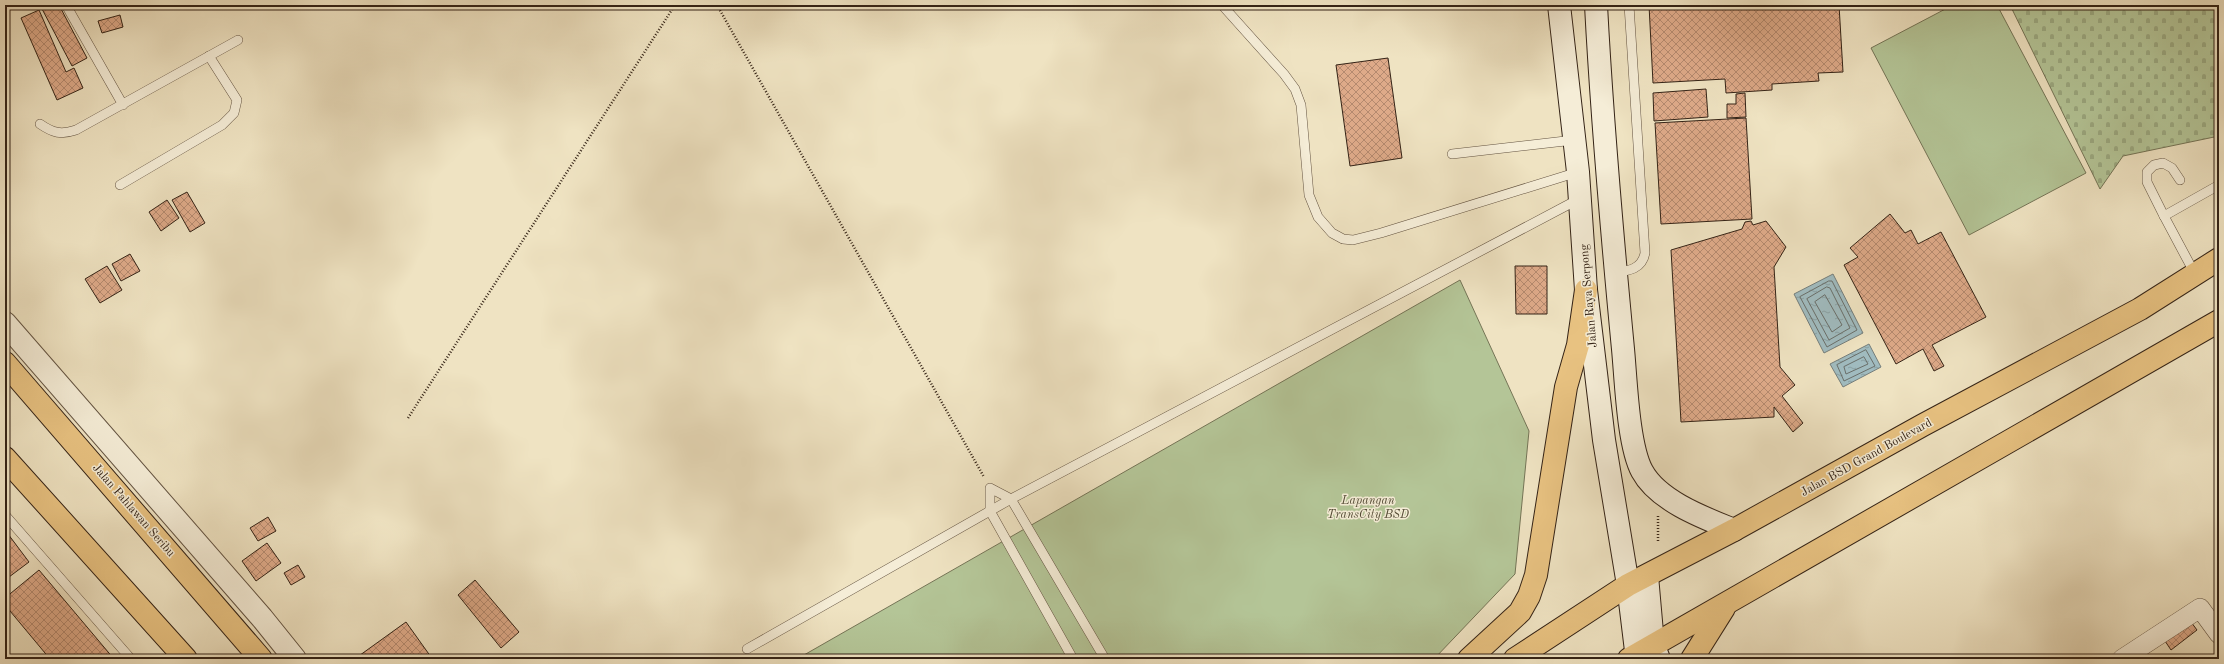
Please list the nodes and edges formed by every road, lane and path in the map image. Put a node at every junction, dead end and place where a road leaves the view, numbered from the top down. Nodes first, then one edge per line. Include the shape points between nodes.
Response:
1 (66, 5) edge
2 (675, 5) edge
3 (717, 5) edge
4 (1222, 5) edge
5 (1559, 5) edge
6 (1596, 5) edge
7 (1629, 5) edge
8 (238, 40) dead end
9 (209, 56) junction
10 (123, 105) junction
11 (40, 124) dead end
12 (1574, 140) junction
13 (1452, 154) dead end
14 (1578, 172) junction
15 (2180, 180) dead end
16 (2219, 185) edge
17 (120, 186) dead end
18 (1580, 199) junction
19 (2164, 216) junction
20 (2219, 259) edge
21 (1616, 272) junction
22 (2196, 275) junction
23 (1586, 290) junction
24 (2219, 321) edge
25 (5, 323) edge
26 (5, 363) edge
27 (408, 418) dead end
28 (5, 458) edge
29 (990, 488) junction
30 (1011, 499) junction
31 (990, 511) junction
32 (1658, 511) dead end
33 (5, 515) edge
34 (1734, 530) junction
35 (1658, 543) dead end
36 (1638, 581) junction
37 (1728, 602) junction
38 (2219, 634) edge
39 (746, 649) dead end
40 (1643, 655) edge
41 (131, 659) edge
42 (186, 659) edge
43 (261, 659) edge
44 (295, 659) edge
45 (1073, 659) edge
46 (1105, 659) edge
47 (1469, 659) edge
48 (1515, 659) edge
49 (1692, 659) edge
50 (2122, 659) edge

1 - 10 lane
2 - 27 path
3 - 29 path
4 - 14 lane via 1295,89 1301,105 1308,195 1318,217 1332,233 1343,239 1353,240 1381,233
5 - 12 main road, Jalan Raya Serpong
6 - 21 main road
7 - 21 lane via 1645,253 1636,268
8 - 9 lane
9 - 10 lane
9 - 17 lane via 237,100 234,113 222,125
10 - 11 lane via 76,130 63,134 51,132
12 - 13 lane
12 - 14 main road, Jalan Raya Serpong
14 - 18 main road, Jalan Raya Serpong
15 - 19 lane via 2172,168 2163,163 2154,165 2147,172 2147,182
16 - 19 lane
18 - 23 main road, Jalan Raya Serpong
18 - 30 lane
19 - 22 lane
20 - 22 main road, Jalan BSD Grand Boulevard
21 - 34 main road via 1634,446 1642,471 1662,494 1703,517
22 - 34 main road, Jalan BSD Grand Boulevard via 2140,309
23 - 36 main road, Jalan Raya Serpong via 1604,440
23 - 47 main road via 1578,345 1566,387 1536,575 1520,612
24 - 37 main road
25 - 44 main road
26 - 43 main road, Jalan Pahlawan Seribu
28 - 42 main road
29 - 30 lane
29 - 31 lane
30 - 31 lane
30 - 46 lane
31 - 39 lane
31 - 45 lane
32 - 35 path
33 - 41 lane
34 - 36 main road, Jalan BSD Grand Boulevard
36 - 40 main road, Jalan Raya Serpong
36 - 48 main road, Jalan BSD Grand Boulevard
37 - 40 main road
37 - 49 main road via 1693,653
38 - 50 street via 2200,608

